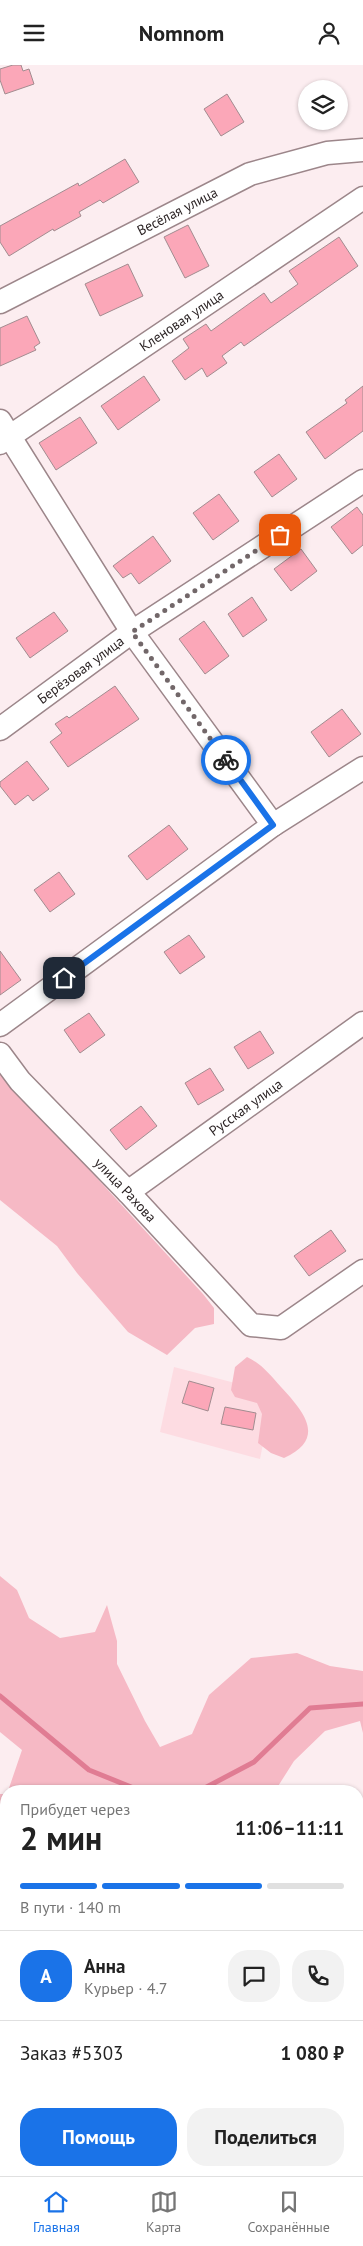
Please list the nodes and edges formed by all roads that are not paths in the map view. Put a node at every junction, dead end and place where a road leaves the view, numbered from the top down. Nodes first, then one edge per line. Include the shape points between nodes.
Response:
1 (363, 150) edge
2 (363, 198) edge
3 (0, 302) edge
4 (3, 434) edge
5 (363, 481) edge
6 (132, 632) junction
7 (0, 729) edge
8 (363, 768) edge
9 (273, 825) junction
10 (363, 1023) edge
11 (0, 1025) edge
12 (0, 1054) edge
13 (128, 1192) junction
14 (363, 1271) edge

1 - 3 street, Весёлая улица via 327,153 250,174
2 - 4 street, Кленовая улица
4 - 6 street
5 - 6 street, Берёзовая улица
6 - 7 street, Берёзовая улица
6 - 9 street
8 - 9 street
9 - 11 street
10 - 13 street, Русская улица
12 - 13 street, улица Рахова via 20,1081
13 - 14 street, улица Рахова via 251,1325 281,1327

